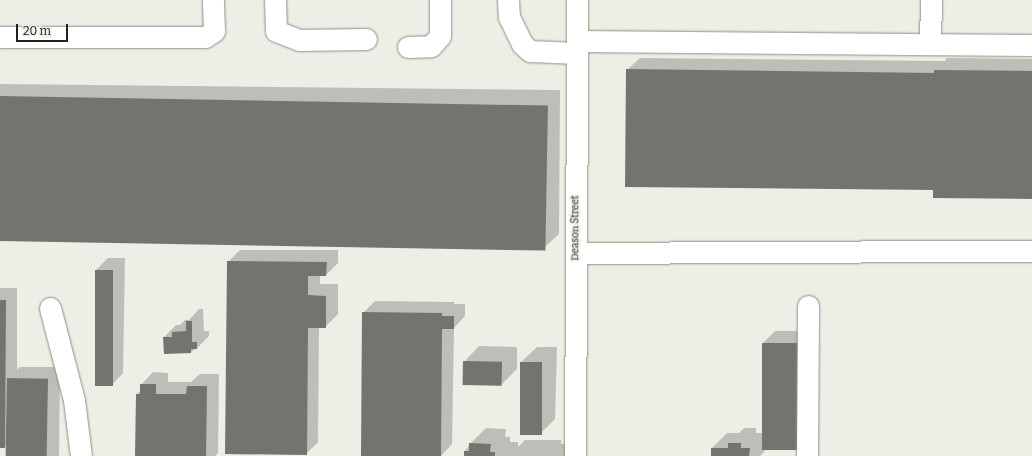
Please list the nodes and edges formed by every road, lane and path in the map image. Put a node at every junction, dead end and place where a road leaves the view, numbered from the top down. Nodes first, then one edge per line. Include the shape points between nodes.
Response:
1 (213, 0) edge
2 (276, 0) edge
3 (440, 0) edge
4 (508, 0) edge
5 (577, 0) edge
6 (931, 0) edge
7 (0, 37) edge
8 (366, 39) dead end
9 (930, 43) junction
10 (1032, 44) edge
11 (408, 47) dead end
12 (577, 47) junction
13 (1032, 251) edge
14 (576, 253) junction
15 (808, 306) dead end
16 (50, 308) dead end
17 (81, 456) edge
18 (575, 456) edge
19 (807, 456) edge

1 - 7 street via 214,31 205,38
2 - 8 street via 276,31 299,40
3 - 11 street via 440,36 431,46
4 - 12 street via 509,17 522,44 530,51
5 - 12 street, Deason Street
6 - 9 street
9 - 10 street
9 - 12 street
12 - 14 street, Deason Street
13 - 14 street
14 - 18 street, Deason Street
15 - 19 street
16 - 17 street via 74,400

